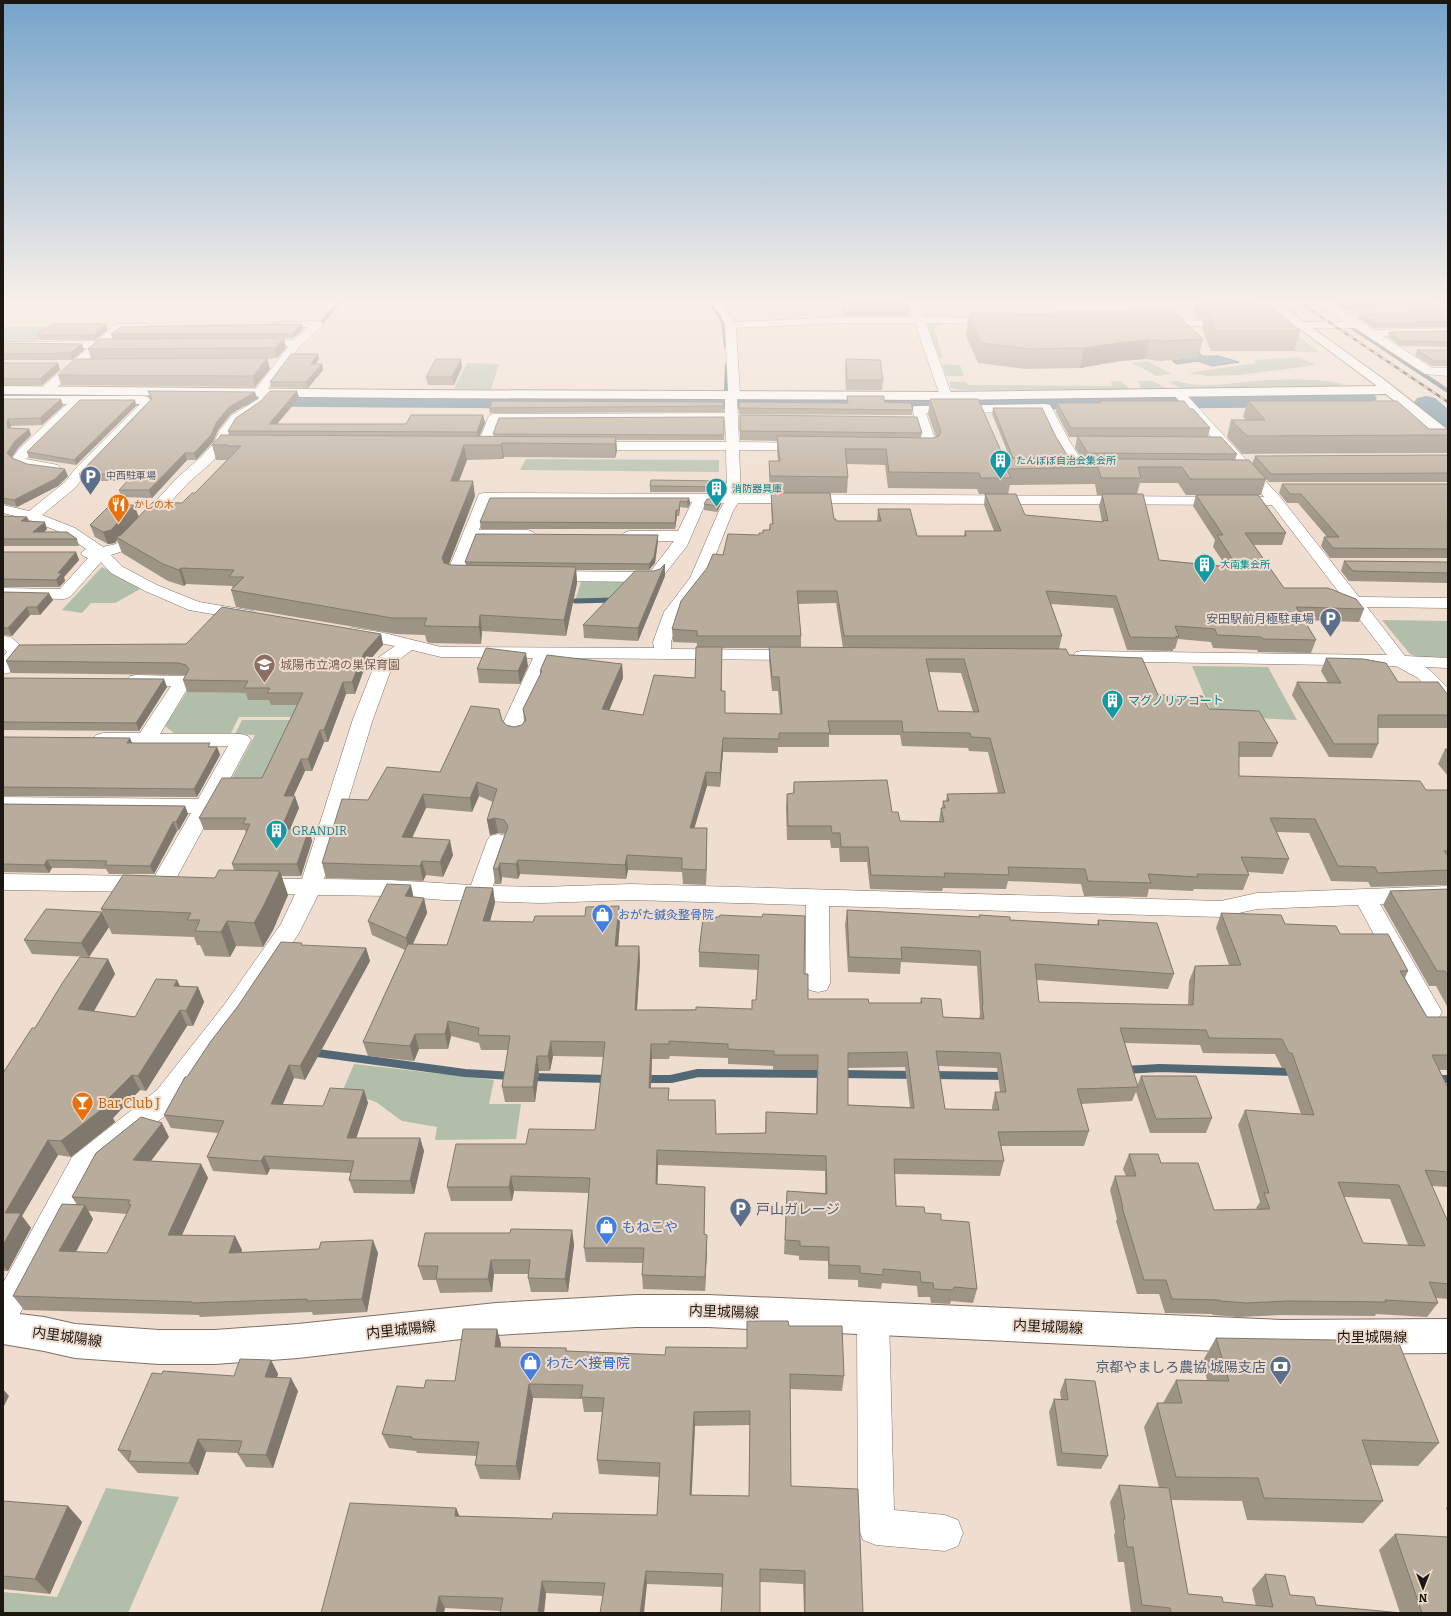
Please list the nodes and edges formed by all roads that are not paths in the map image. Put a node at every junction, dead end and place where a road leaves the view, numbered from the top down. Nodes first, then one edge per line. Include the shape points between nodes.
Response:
1 (60, 377) edge
2 (274, 377) edge
3 (731, 377) edge
4 (939, 377) edge
5 (1372, 377) edge
6 (3, 390) edge
7 (46, 390) junction
8 (1389, 390) junction
9 (263, 396) junction
10 (946, 396) junction
11 (1183, 399) junction
12 (3, 400) edge
13 (78, 400) junction
14 (732, 405) junction
15 (982, 409) junction
16 (748, 419) edge
17 (906, 420) edge
18 (922, 420) junction
19 (987, 422) edge
20 (32, 430) dead end
21 (47, 430) junction
22 (1448, 437) edge
23 (1064, 442) junction
24 (1079, 442) edge
25 (1207, 443) edge
26 (1223, 443) junction
27 (220, 444) junction
28 (236, 444) edge
29 (468, 446) edge
30 (484, 446) junction
31 (499, 446) edge
32 (577, 446) edge
33 (732, 446) junction
34 (820, 447) edge
35 (899, 448) edge
36 (1066, 470) edge
37 (1081, 470) junction
38 (1097, 470) edge
39 (80, 472) junction
40 (1279, 494) junction
41 (701, 498) junction
42 (734, 498) junction
43 (3, 509) edge
44 (32, 516) junction
45 (470, 534) junction
46 (541, 535) edge
47 (612, 536) edge
48 (683, 536) junction
49 (71, 553) edge
50 (101, 554) junction
51 (484, 576) edge
52 (531, 576) edge
53 (3, 593) edge
54 (1355, 602) junction
55 (1448, 603) edge
56 (264, 618) edge
57 (334, 630) edge
58 (3, 641) edge
59 (410, 644) junction
60 (544, 654) junction
61 (663, 655) junction
62 (815, 656) edge
63 (1066, 656) edge
64 (1400, 661) junction
65 (1448, 663) edge
66 (3, 669) edge
67 (121, 680) edge
68 (1448, 699) edge
69 (516, 734) edge
70 (83, 739) edge
71 (146, 740) junction
72 (3, 804) edge
73 (205, 806) junction
74 (498, 841) dead end
75 (3, 882) edge
76 (162, 884) junction
77 (186, 884) edge
78 (232, 885) edge
79 (310, 886) junction
80 (479, 893) junction
81 (1448, 894) edge
82 (816, 898) junction
83 (1365, 898) junction
84 (818, 983) dead end
85 (1429, 1012) dead end
86 (3, 1314) edge
87 (873, 1318) junction
88 (3, 1328) edge
89 (1448, 1336) edge
90 (945, 1533) dead end

1 - 7 street
2 - 9 street
3 - 14 street
4 - 10 street
5 - 8 street
6 - 7 street
7 - 9 street
8 - 11 street
8 - 22 street
9 - 14 street via 417,394
9 - 27 street via 225,430
10 - 11 street
10 - 14 street
11 - 26 street
12 - 13 street
13 - 21 street
13 - 39 street via 144,400 146,404
14 - 16 street
14 - 30 street via 494,418
14 - 33 street
15 - 18 street via 918,409
15 - 19 street
15 - 23 street via 1046,408
17 - 18 street
18 - 35 street via 931,448
20 - 21 street
21 - 39 street via 18,460 26,464
23 - 24 street
23 - 37 street
25 - 26 street
26 - 40 street via 1235,465 1251,465 1265,488
27 - 28 street
27 - 50 street via 121,547
29 - 30 street
30 - 31 street
32 - 33 street
33 - 34 street
33 - 42 street
36 - 37 street
37 - 38 street
39 - 44 street via 70,484
40 - 42 street
40 - 54 street via 1334,564
41 - 42 street
41 - 45 street via 484,497
41 - 48 street
42 - 61 street via 726,511 698,580 672,612 662,642
43 - 44 street
44 - 50 street via 70,532
45 - 46 street
45 - 51 street via 454,575
47 - 48 street
48 - 52 street via 679,546 654,577
49 - 50 street
50 - 53 street via 64,594
50 - 56 street via 118,570 151,588 195,606
54 - 55 street
54 - 64 street
57 - 59 street
58 - 66 street via 17,651
59 - 60 street via 441,652
59 - 79 street via 385,661 363,719
60 - 61 street
60 - 69 street via 513,724
61 - 62 street
63 - 64 street
64 - 65 street
64 - 68 street via 1424,674
67 - 71 street via 183,681
70 - 71 street
71 - 73 street via 242,740
72 - 73 street
73 - 76 street
74 - 80 street
75 - 76 street
76 - 77 street
78 - 79 street
79 - 80 street
79 - 86 street via 279,946 233,1012 167,1098 82,1166
80 - 82 street via 541,895 631,892
81 - 83 street
82 - 83 street via 1221,909 1257,901
82 - 84 street
83 - 85 street
87 - 88 street, 内里城陽線 via 636,1310 496,1319 215,1347 159,1347 75,1341
87 - 89 street, 内里城陽線 via 1282,1337
87 - 90 street via 876,1527

